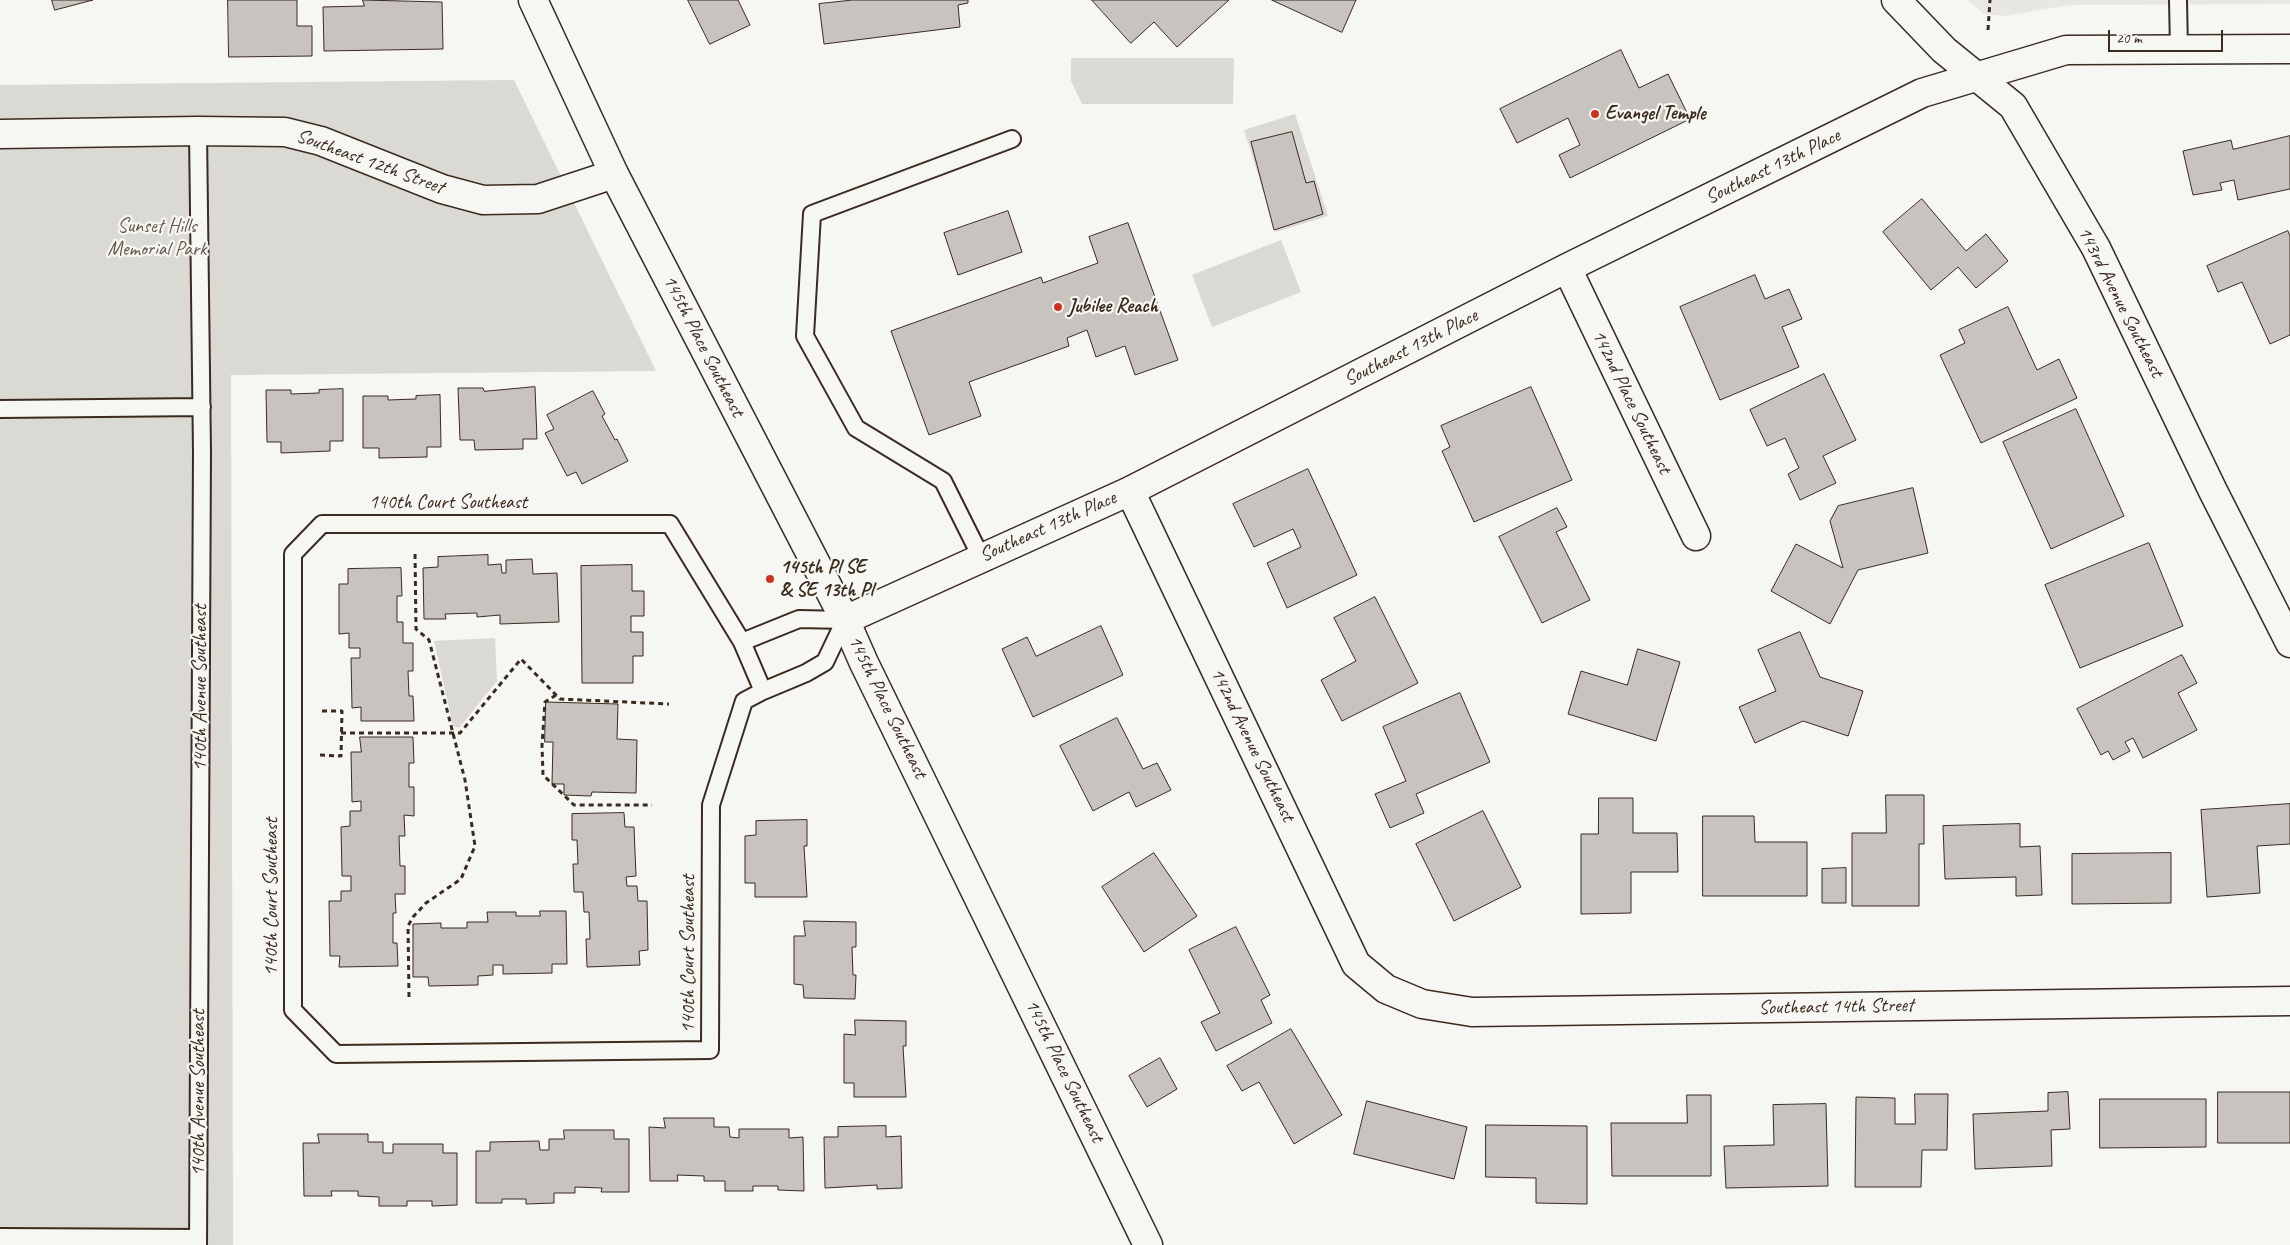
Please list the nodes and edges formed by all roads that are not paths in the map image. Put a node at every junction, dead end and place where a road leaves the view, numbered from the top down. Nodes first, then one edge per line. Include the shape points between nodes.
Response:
1 (532, 0) edge
2 (1896, 0) edge
3 (2178, 0) edge
4 (2179, 49) junction
5 (2290, 49) edge
6 (1977, 76) junction
7 (198, 131) junction
8 (0, 134) edge
9 (1012, 139) dead end
10 (614, 174) junction
11 (1567, 268) junction
12 (202, 407) junction
13 (0, 409) edge
14 (1130, 491) junction
15 (1696, 536) dead end
16 (980, 557) junction
17 (845, 620) junction
18 (742, 642) junction
19 (2290, 643) edge
20 (763, 691) junction
21 (1386, 989) joint
22 (2290, 1001) edge
23 (0, 1237) edge
24 (198, 1241) edge
25 (1148, 1245) edge

1 - 10 street
2 - 6 street, 143rd Avenue Southeast via 1944,50
3 - 4 lane
4 - 5 street
4 - 6 street via 2066,50
6 - 11 street, Southeast 13th Place via 1922,94
6 - 19 street, 143rd Avenue Southeast via 2013,106 2096,248
7 - 8 street, Southeast 12th Street
7 - 10 street, Southeast 12th Street via 285,132 321,141 442,189 483,200 538,199
7 - 12 lane, 140th Avenue Southeast
9 - 16 lane via 812,214 805,336 856,428 943,481
10 - 17 street, 145th Place Southeast
11 - 14 street, Southeast 13th Place
11 - 15 street, 142nd Place Southeast
12 - 13 lane
12 - 24 lane, 140th Avenue Southeast
14 - 16 street, Southeast 13th Place
14 - 21 street, 142nd Avenue Southeast via 1356,964
16 - 17 street, Southeast 13th Place
17 - 18 lane via 799,619
17 - 20 lane, 140th Court Southeast via 824,662
17 - 25 street, 145th Place Southeast
18 - 20 lane, 140th Court Southeast
18 - 20 lane, 140th Court Southeast via 670,524 322,524 293,554 293,1010 336,1054 710,1050 711,806 744,701
21 - 22 street, Southeast 14th Street via 1422,1004 1472,1012
23 - 24 lane

